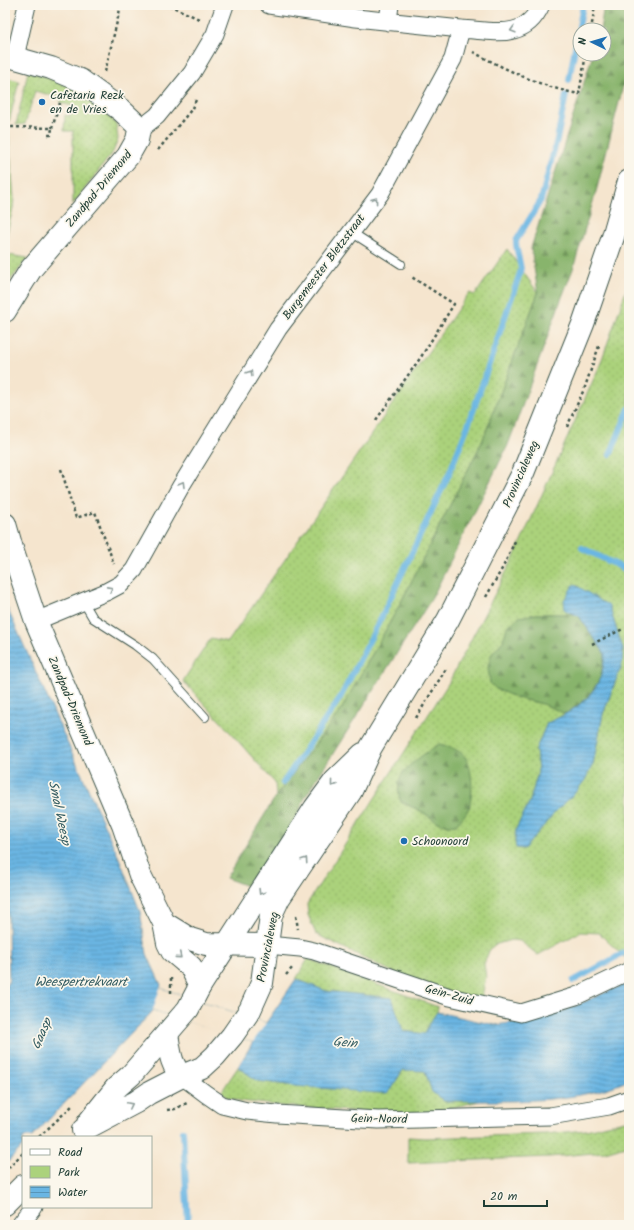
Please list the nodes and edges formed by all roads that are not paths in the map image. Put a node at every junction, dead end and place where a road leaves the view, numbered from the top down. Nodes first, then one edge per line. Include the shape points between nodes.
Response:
1 (27, 5) edge
2 (225, 5) edge
3 (269, 5) edge
4 (541, 5) edge
5 (389, 13) edge
6 (459, 36) junction
7 (10, 56) edge
8 (139, 130) junction
9 (629, 181) edge
10 (351, 232) junction
11 (401, 264) road end
12 (5, 311) edge
13 (5, 524) edge
14 (83, 601) junction
15 (36, 621) junction
16 (205, 717) dead end
17 (371, 747) junction
18 (164, 923) junction
19 (228, 944) junction
20 (267, 945) junction
21 (629, 971) edge
22 (197, 993) junction
23 (174, 1027) junction
24 (182, 1076) junction
25 (629, 1099) edge
26 (79, 1133) edge
27 (22, 1187) edge
28 (5, 1204) edge
29 (33, 1208) edge
30 (20, 1225) edge

1 - 7 street
2 - 8 street via 215,34 192,73 157,116
3 - 5 street via 356,18
4 -> 6 street via 528,24 516,30
5 - 6 street
10 -> 6 street, Burgemeester Bletzstraat via 380,194 453,59
7 - 8 main road via 80,80 121,110
8 - 12 main road, Zandpad-Driemond via 137,140 128,156 31,270
9 - 17 main road, Provincialeweg via 583,324 523,473 448,620
10 - 11 lane
14 -> 10 street, Burgemeester Bletzstraat via 121,584 134,570 181,486 278,329
13 - 15 main road, Zandpad-Driemond
14 - 15 street, Burgemeester Bletzstraat
14 - 16 lane via 93,618 153,659
15 - 18 main road, Zandpad-Driemond via 123,825 140,875
17 -> 19 main road, Provincialeweg via 335,781 319,802
20 -> 17 main road, Provincialeweg via 271,915 288,901 351,791
18 - 19 main road via 190,939 206,944
18 -> 22 main road, Zandpad-Driemond via 172,951 191,967
19 - 20 main road
19 - 22 main road, Provincialeweg
20 - 21 street, Gein-Zuid via 314,951 450,997 521,1013 576,996
20 - 24 main road, Provincialeweg via 262,983 246,1017 215,1056 202,1068
22 - 23 main road, Provincialeweg
23 - 24 main road, Gein-Noord via 173,1065
23 - 26 main road, Provincialeweg via 132,1075 116,1088
24 - 25 street, Gein-Noord via 222,1105 247,1111 378,1120 550,1116 609,1106
26 -> 24 main road, Provincialeweg
27 - 28 main road
29 - 30 street

